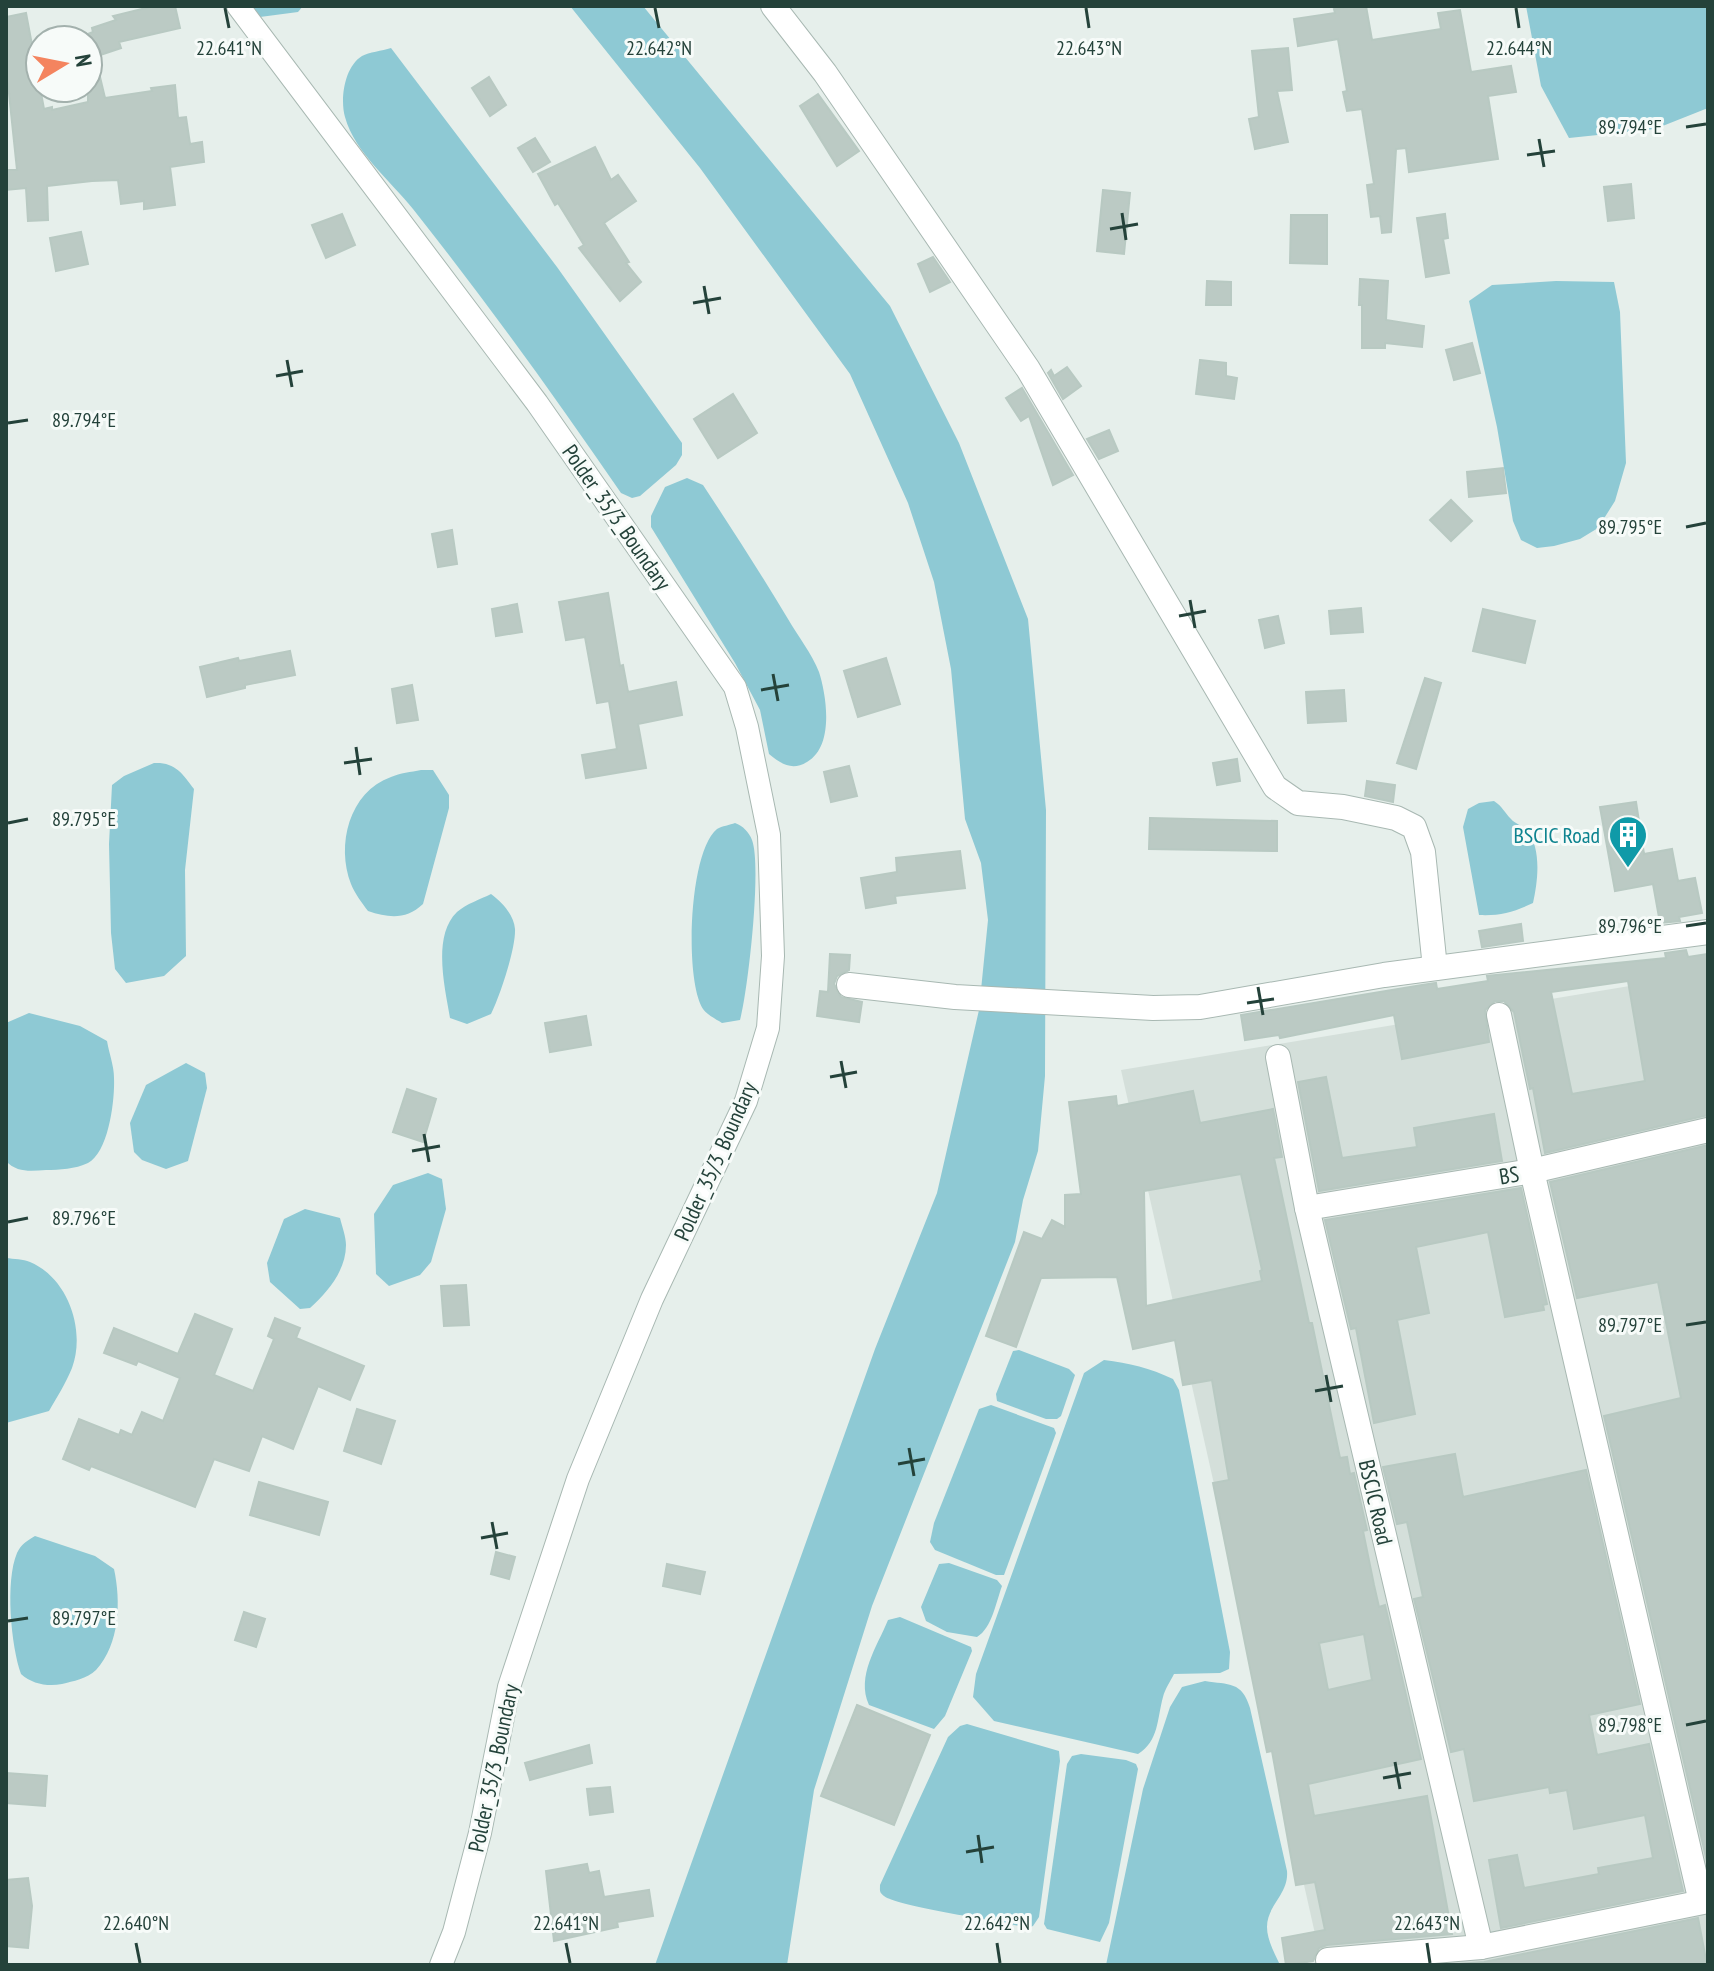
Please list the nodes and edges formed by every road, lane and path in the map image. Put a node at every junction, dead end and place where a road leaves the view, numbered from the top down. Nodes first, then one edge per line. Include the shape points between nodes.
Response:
1 (238, 6) edge
2 (773, 6) edge
3 (1708, 932) edge
4 (1435, 968) junction
5 (849, 985) dead end
6 (1499, 1015) dead end
7 (1278, 1057) dead end
8 (1708, 1130) edge
9 (1532, 1171) junction
10 (1307, 1208) junction
11 (1705, 1901) edge
12 (1481, 1947) junction
13 (1328, 1960) dead end
14 (441, 1965) edge

1 - 14 street, Polder_35/3_Boundary via 537,403 735,687 769,835 773,956 768,1028 746,1101 652,1299 578,1479 509,1687 480,1833
2 - 4 street via 825,73 1028,369 1275,787 1298,803 1382,815 1414,827 1423,852
3 - 4 street
4 - 5 street via 1200,1007 955,997
6 - 9 street
7 - 10 street, BSCIC Road
8 - 9 street, BS
9 - 10 street, BS
9 - 11 street
10 - 12 street, BSCIC Road
11 - 12 street
12 - 13 street

